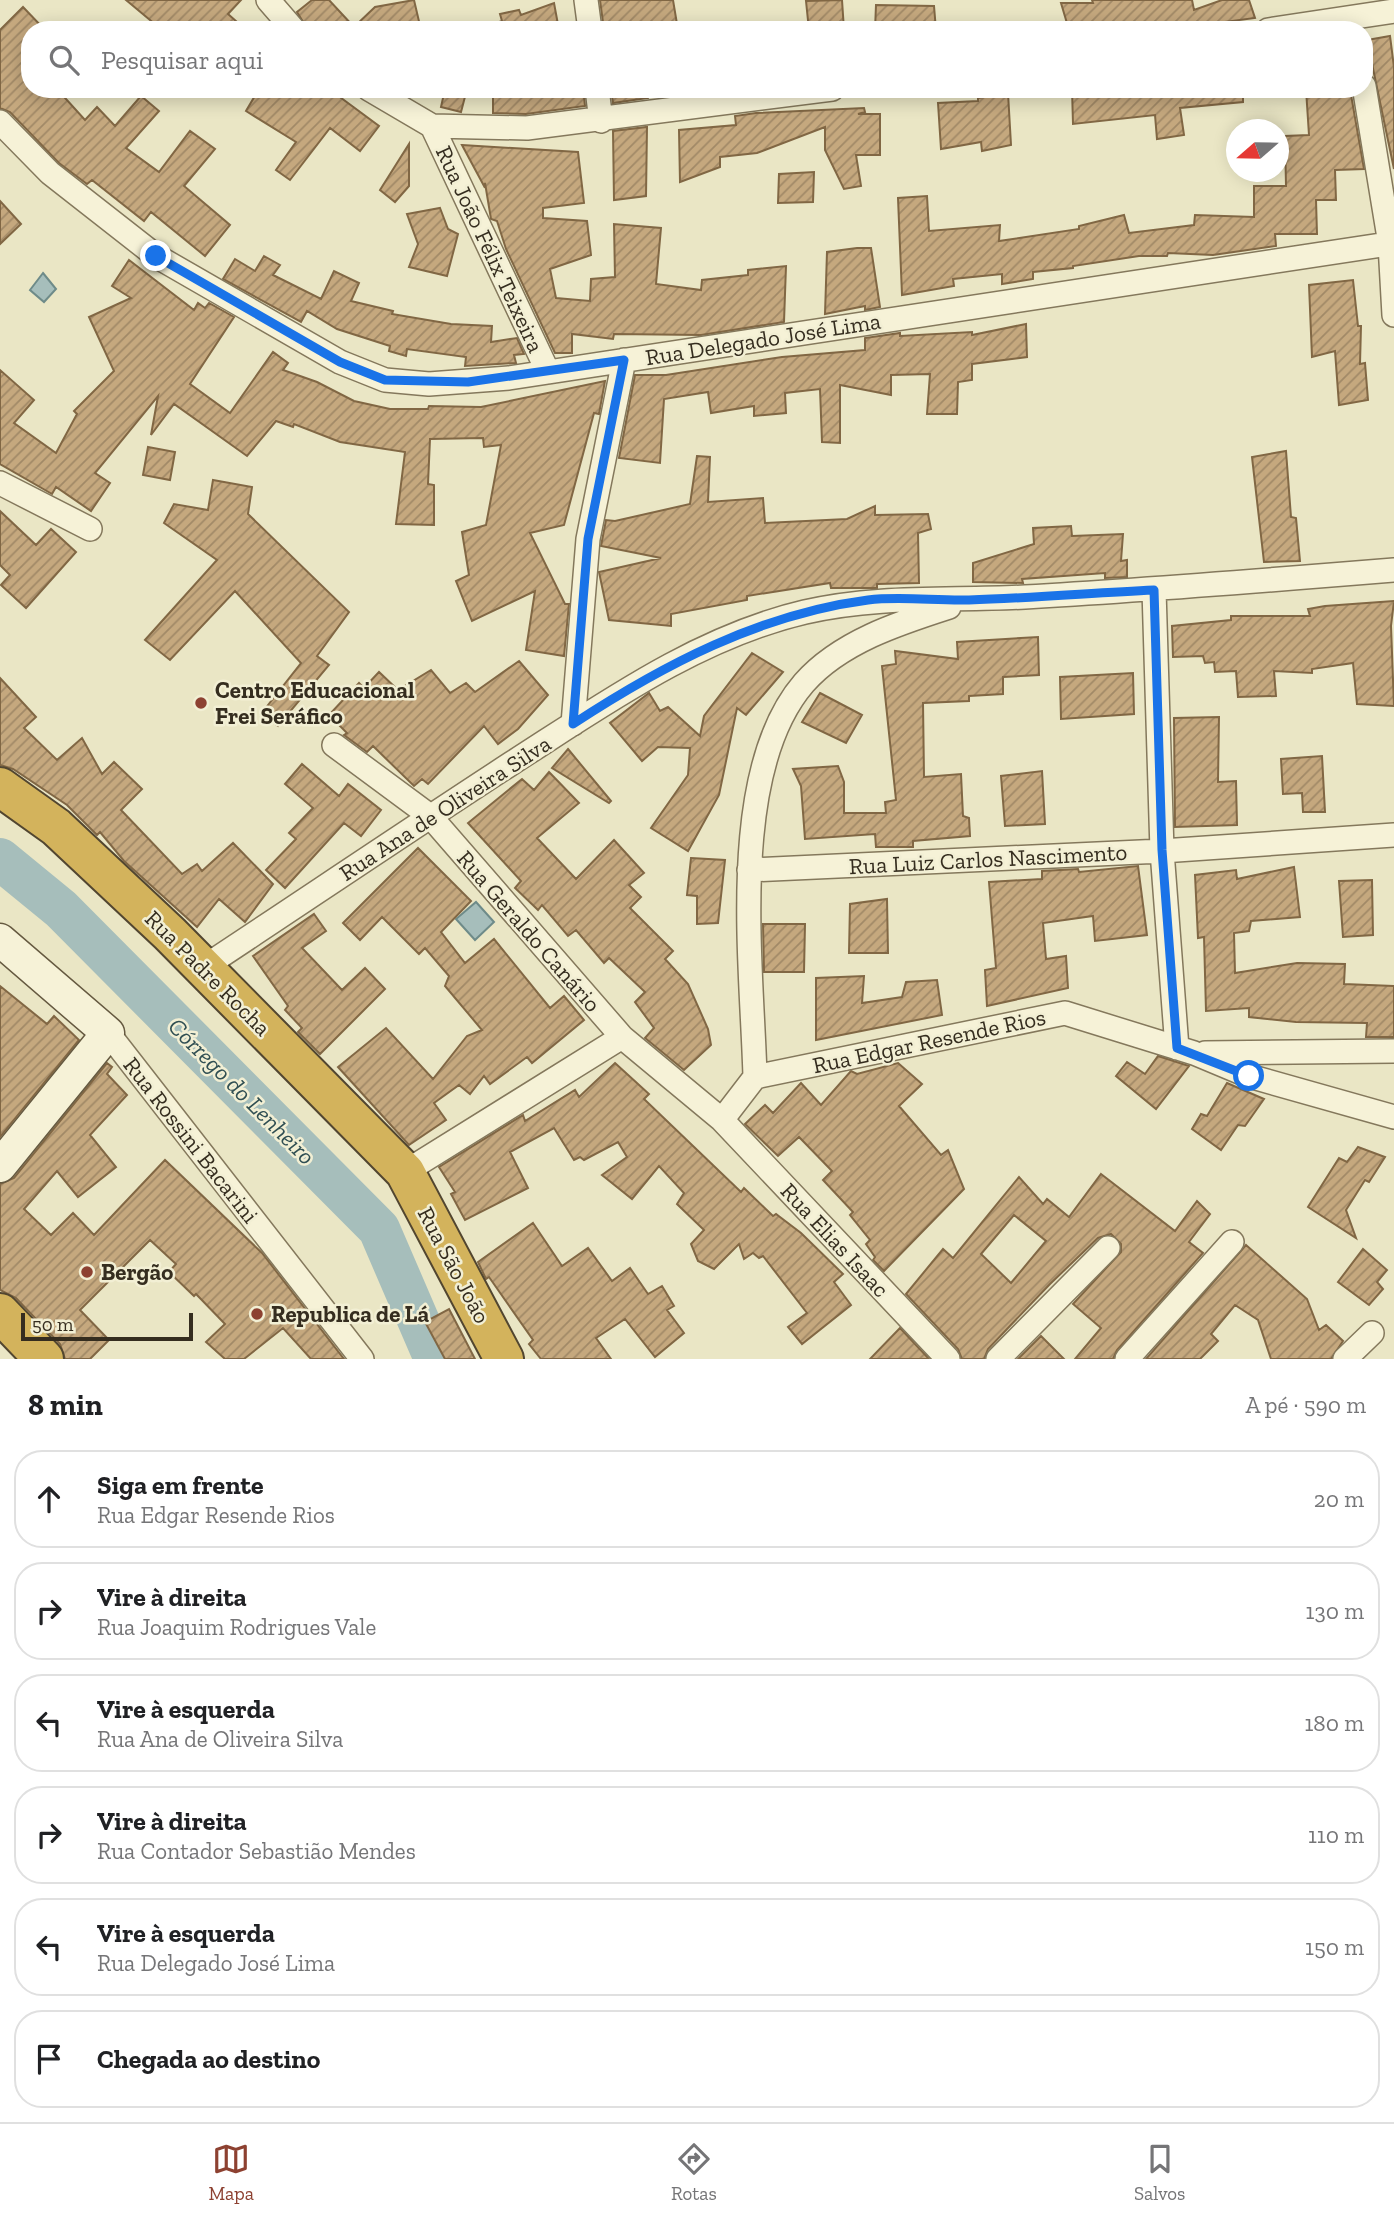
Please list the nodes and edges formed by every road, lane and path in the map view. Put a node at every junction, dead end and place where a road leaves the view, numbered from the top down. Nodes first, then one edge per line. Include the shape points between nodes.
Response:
1 (268, 0) edge
2 (586, 0) edge
3 (1394, 12) edge
4 (1352, 16) edge
5 (286, 21) edge
6 (589, 21) edge
7 (1322, 21) edge
8 (384, 98) edge
9 (598, 98) edge
10 (767, 98) edge
11 (1366, 98) edge
12 (601, 121) junction
13 (0, 122) edge
14 (432, 126) junction
15 (1392, 243) edge
16 (1394, 315) edge
17 (624, 360) junction
18 (548, 372) junction
19 (0, 483) edge
20 (90, 529) dead end
21 (1394, 570) edge
22 (1154, 590) junction
23 (969, 600) junction
24 (573, 724) junction
25 (334, 745) dead end
26 (0, 787) edge
27 (430, 816) junction
28 (1394, 835) edge
29 (1162, 850) junction
30 (749, 870) junction
31 (0, 940) edge
32 (204, 967) junction
33 (108, 1033) junction
34 (622, 1037) junction
35 (1186, 1051) junction
36 (1394, 1051) edge
37 (755, 1077) junction
38 (1394, 1117) edge
39 (722, 1120) junction
40 (0, 1166) edge
41 (405, 1172) junction
42 (1232, 1242) dead end
43 (1108, 1248) dead end
44 (0, 1313) edge
45 (1373, 1334) dead end
46 (44, 1359) edge
47 (362, 1359) edge
48 (504, 1359) edge
49 (948, 1359) edge
50 (998, 1359) edge
51 (1127, 1359) edge
52 (1345, 1359) edge

1 - 5 street
2 - 6 street
3 - 4 street
4 - 7 street
8 - 14 street
9 - 12 street
10 - 12 street
11 - 15 street
12 - 14 street via 527,128
13 - 18 street, Rua Delegado José Lima via 50,173 156,256 340,362 385,380 429,384
14 - 18 street, Rua João Félix Teixeira
15 - 16 street
15 - 17 street, Rua Delegado José Lima
17 - 18 street, Rua Delegado José Lima
17 - 24 street via 588,539
19 - 20 street
21 - 22 street, Rua Ana de Oliveira Silva
22 - 23 street, Rua Ana de Oliveira Silva
22 - 29 street
23 - 24 street, Rua Ana de Oliveira Silva via 870,600 803,613 738,634 672,664
23 - 30 street via 901,622 840,653 804,683 775,728 753,805
24 - 27 street, Rua Ana de Oliveira Silva
25 - 27 street, Rua Geraldo Canário
26 - 32 highway, Rua Padre Rocha via 56,827
27 - 32 street, Rua Ana de Oliveira Silva
27 - 34 street, Rua Geraldo Canário
28 - 29 street, Rua Luiz Carlos Nascimento
29 - 30 street, Rua Luiz Carlos Nascimento
29 - 35 street
30 - 37 street
31 - 33 main road, Rua Rossini Bacarini
32 - 41 highway, Rua Padre Rocha
33 - 40 main road
33 - 47 street, Rua Rossini Bacarini
34 - 39 street, Rua Geraldo Canário
34 - 41 street
35 - 36 street
35 - 37 street, Rua Edgar Resende Rios via 1065,1013
35 - 38 street, Rua Edgar Resende Rios via 1249,1076
37 - 39 street
39 - 49 street, Rua Elias Isaac
41 - 48 highway, Rua São João
42 - 51 street
43 - 50 street
44 - 46 highway
45 - 52 street

